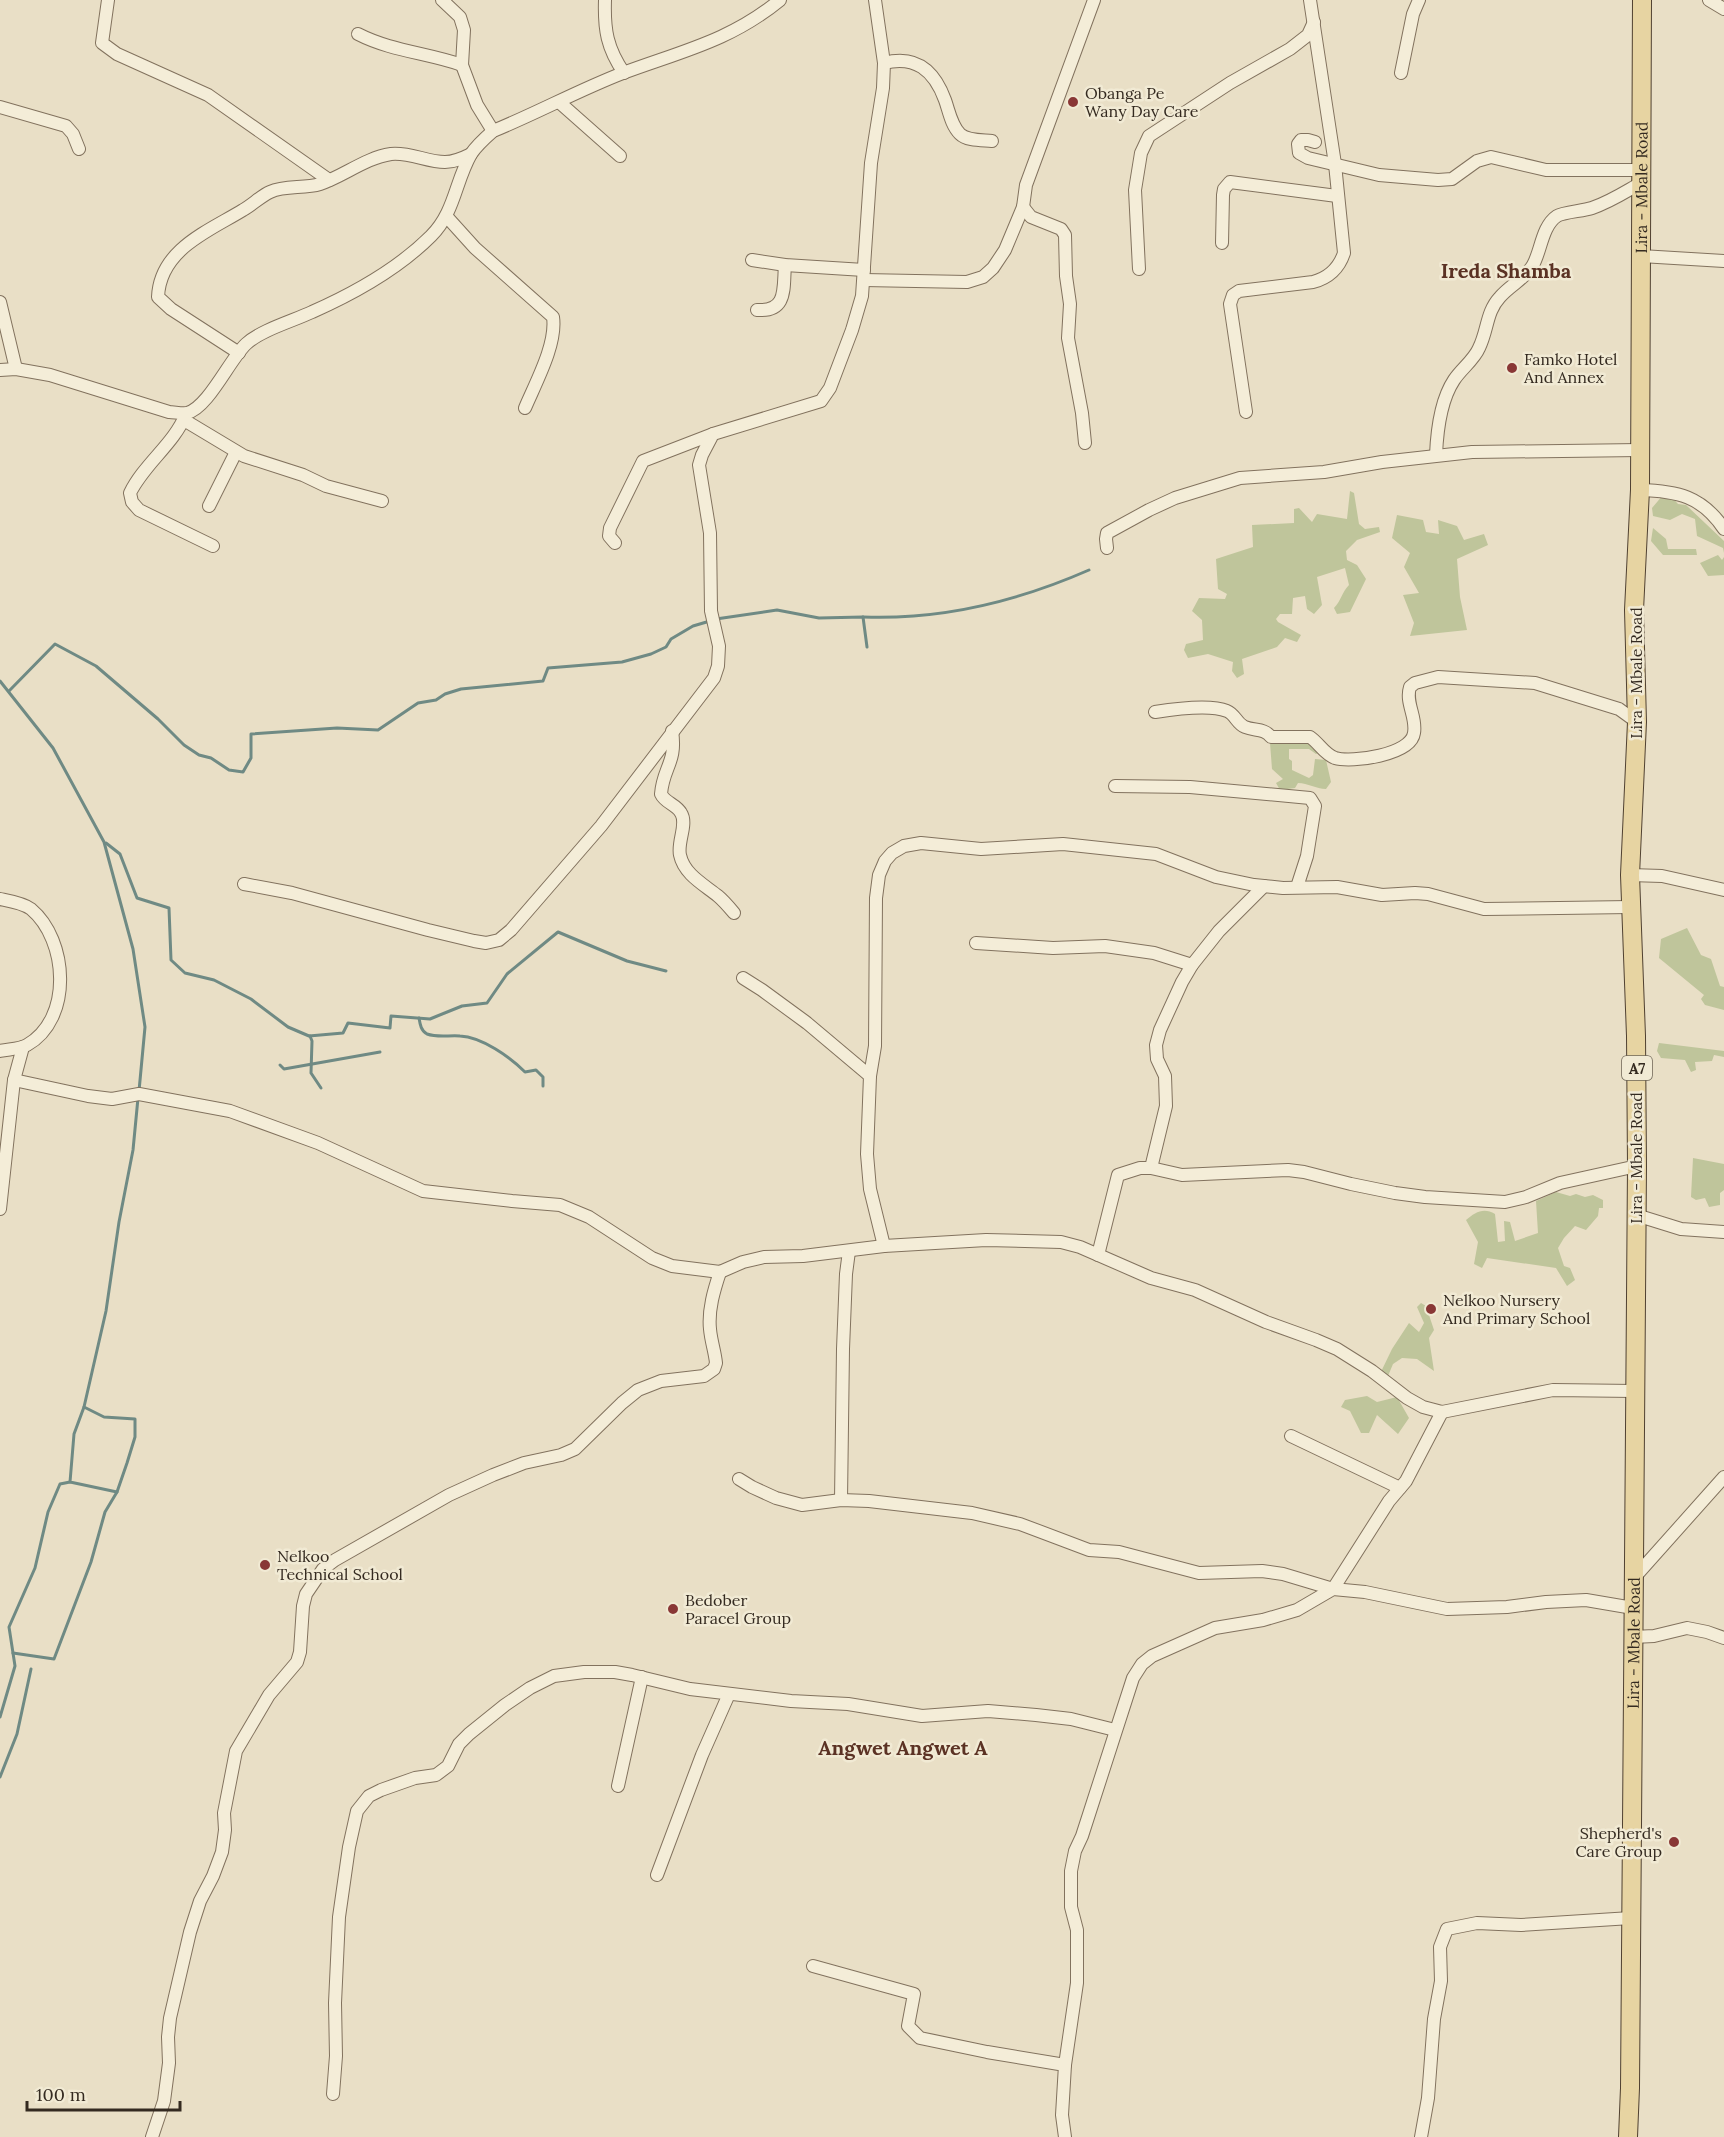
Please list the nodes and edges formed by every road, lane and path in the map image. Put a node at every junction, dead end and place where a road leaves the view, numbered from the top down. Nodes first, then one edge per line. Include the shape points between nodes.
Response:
1 (108, 0) edge
2 (441, 0) edge
3 (605, 0) edge
4 (780, 0) edge
5 (875, 0) edge
6 (1094, 0) edge
7 (1310, 0) edge
8 (1318, 0) edge
9 (1419, 0) edge
10 (1642, 0) edge
11 (1709, 0) edge
12 (1724, 9) edge
13 (1314, 24) junction
14 (358, 33) dead end
15 (884, 63) junction
16 (462, 65) junction
17 (624, 73) junction
18 (1401, 73) dead end
19 (559, 102) junction
20 (0, 107) edge
21 (493, 131) junction
22 (992, 141) dead end
23 (1315, 142) dead end
24 (79, 149) dead end
25 (471, 154) junction
26 (620, 156) dead end
27 (1335, 164) junction
28 (1641, 176) junction
29 (329, 180) junction
30 (1337, 196) junction
31 (1023, 207) junction
32 (447, 217) junction
33 (1222, 243) dead end
34 (1641, 256) junction
35 (752, 260) dead end
36 (1724, 261) edge
37 (785, 265) junction
38 (1139, 269) dead end
39 (864, 275) junction
40 (0, 302) edge
41 (757, 310) dead end
42 (239, 353) junction
43 (16, 369) junction
44 (0, 370) edge
45 (525, 408) dead end
46 (1246, 412) dead end
47 (185, 417) junction
48 (713, 434) junction
49 (1085, 443) dead end
50 (1640, 450) junction
51 (236, 452) junction
52 (1436, 455) junction
53 (1640, 490) junction
54 (382, 501) dead end
55 (209, 506) dead end
56 (1724, 529) edge
57 (615, 543) dead end
58 (213, 546) dead end
59 (1107, 548) dead end
60 (1155, 711) dead end
61 (1637, 722) junction
62 (672, 731) junction
63 (1115, 786) dead end
64 (1630, 875) junction
65 (244, 884) dead end
66 (1264, 886) junction
67 (1297, 888) junction
68 (1724, 890) edge
69 (0, 899) edge
70 (1630, 907) junction
71 (734, 913) dead end
72 (976, 943) dead end
73 (1192, 965) junction
74 (743, 978) dead end
75 (23, 1047) junction
76 (0, 1051) edge
77 (870, 1076) junction
78 (14, 1080) junction
79 (1637, 1166) junction
80 (1151, 1168) junction
81 (0, 1209) edge
82 (1636, 1215) junction
83 (1724, 1232) edge
84 (884, 1246) junction
85 (849, 1251) junction
86 (1098, 1255) junction
87 (720, 1272) junction
88 (1634, 1391) junction
89 (1442, 1412) junction
90 (1291, 1436) dead end
91 (1724, 1477) edge
92 (739, 1479) dead end
93 (1400, 1488) junction
94 (841, 1500) junction
95 (1633, 1579) junction
96 (1333, 1589) junction
97 (1633, 1608) junction
98 (1633, 1637) junction
99 (1724, 1638) edge
100 (642, 1677) junction
101 (729, 1694) junction
102 (1115, 1730) junction
103 (618, 1786) dead end
104 (657, 1875) dead end
105 (1631, 1918) junction
106 (813, 1966) dead end
107 (1065, 2065) junction
108 (333, 2094) dead end
109 (152, 2137) edge
110 (1065, 2137) edge
111 (1421, 2137) edge
112 (1628, 2137) edge

1 - 29 street via 102,43 105,46 208,95
2 - 16 street via 460,18 464,30
3 - 17 street via 604,24 609,46
4 - 17 street via 729,35
5 - 15 street
6 - 31 street via 1026,185
7 - 13 street
8 - 13 street
9 - 18 street
10 - 28 main road, Lira - Mbale Road / A7
11 - 12 street
13 - 27 street
13 - 38 street via 1308,35 1290,49 1149,136 1141,153 1135,190
14 - 16 street via 385,45
15 - 22 street via 903,60 927,71 960,134
15 - 39 street via 871,163
16 - 21 street via 477,105
17 - 19 street
19 - 21 street
19 - 26 street
20 - 24 street via 66,126
21 - 25 street
23 - 27 street via 1301,140 1299,153
25 - 29 street via 445,162 392,154 372,159
25 - 32 street
27 - 28 street via 1379,175 1438,180 1452,178 1477,161 1491,157 1546,170
27 - 30 street
28 - 34 main road, Lira - Mbale Road / A7
28 - 52 street via 1605,203 1554,219 1534,263 1495,303 1479,349 1449,388
29 - 42 street via 271,192 179,250 161,280 161,302
30 - 33 street via 1230,182 1223,195
30 - 46 street via 1344,253 1335,269 1313,282 1239,291 1230,300
31 - 39 street via 1005,250 979,280 937,283
31 - 49 street via 1031,217 1062,229 1065,236 1070,303 1068,338
32 - 42 street via 395,267 340,299 254,338
32 - 45 street via 475,248 553,316 547,352
34 - 36 street
34 - 50 main road, Lira - Mbale Road / A7
35 - 37 street
37 - 39 street
37 - 41 street via 779,304 770,311
39 - 48 street via 852,330 824,399
40 - 43 street
42 - 47 street via 208,396
43 - 44 street
43 - 47 street via 50,375
47 - 51 street
47 - 58 street via 130,493 139,510
48 - 57 street via 643,461 610,528 609,536
48 - 62 street via 699,465 710,533 711,611 720,646 718,666 706,690
50 - 52 street
50 - 53 main road, Lira - Mbale Road / A7
51 - 54 street via 326,486
51 - 55 street
52 - 59 street via 1228,481 1175,498 1112,529 1106,536
53 - 56 street via 1669,491 1697,502
53 - 61 main road, Lira - Mbale Road / A7 via 1634,610
60 - 61 street via 1226,711 1242,726 1265,731 1270,737 1310,737 1331,756 1360,760 1410,742 1414,728 1408,698 1410,687 1438,678 1535,683 1620,709
61 - 64 main road, Lira - Mbale Road / A7
62 - 65 street via 601,826 499,940 474,941
62 - 71 street via 674,749 661,794 682,816 682,861
63 - 67 street via 1182,786 1310,798 1315,806
64 - 68 street via 1662,876
64 - 70 main road, Lira - Mbale Road / A7
66 - 67 street
66 - 73 street
66 - 77 street via 1216,877 1156,854 1094,846 904,846 887,857 878,879 875,1046
67 - 70 street via 1337,887 1382,895 1421,893 1484,909
69 - 75 street via 30,908 45,926 59,956 60,985 53,1013 43,1032
70 - 79 main road, Lira - Mbale Road / A7
72 - 73 street via 1053,948 1106,946 1154,953
73 - 80 street via 1156,1045 1165,1076 1166,1106
74 - 77 street via 807,1023
75 - 76 street
75 - 78 street
77 - 84 street via 868,1176
78 - 81 street
78 - 87 street via 88,1096 112,1099 139,1094 230,1111 318,1143 423,1191 560,1205 589,1217 652,1258 672,1266
79 - 80 street via 1560,1183 1504,1202 1395,1193 1296,1171 1182,1175
79 - 82 main road, Lira - Mbale Road / A7
80 - 86 street via 1118,1175
82 - 83 street via 1682,1229
82 - 88 main road, Lira - Mbale Road / A7
84 - 85 street
84 - 86 street via 986,1240 1061,1242
85 - 87 street via 764,1257
85 - 94 street via 843,1337
86 - 89 street via 1337,1349 1407,1398
87 - 109 street via 713,1293 710,1330 716,1363 709,1373 638,1390 575,1449 493,1474 449,1495 340,1557 312,1583 303,1606 297,1662 270,1695 236,1751 224,1813 222,1852 190,1932 170,2018 164,2101
88 - 89 street via 1553,1390
88 - 95 main road, Lira - Mbale Road / A7
89 - 93 street
90 - 93 street
91 - 95 street
92 - 94 street via 776,1498 802,1505
93 - 96 street
94 - 96 street via 972,1513 1020,1524 1089,1551 1119,1552 1199,1573 1283,1574
95 - 97 main road, Lira - Mbale Road / A7
96 - 97 street via 1447,1609 1586,1600
96 - 102 street via 1296,1610 1215,1628 1152,1656 1133,1678
97 - 98 main road, Lira - Mbale Road / A7
98 - 99 street via 1687,1628
98 - 105 main road, Lira - Mbale Road / A7
100 - 101 street
100 - 103 street
100 - 108 street via 615,1672 554,1676 505,1705 469,1734 448,1766 436,1775 398,1784 369,1796 362,1804 349,1847 339,1917
101 - 102 street via 848,1704 922,1716 988,1711 1036,1715
101 - 104 street
102 - 107 street via 1071,1871 1077,1983
105 - 111 street via 1521,1925 1477,1923 1447,1929 1440,1947 1441,1981
105 - 112 main road, Lira - Mbale Road / A7
106 - 107 street via 914,1994 908,2026 920,2038
107 - 110 street

